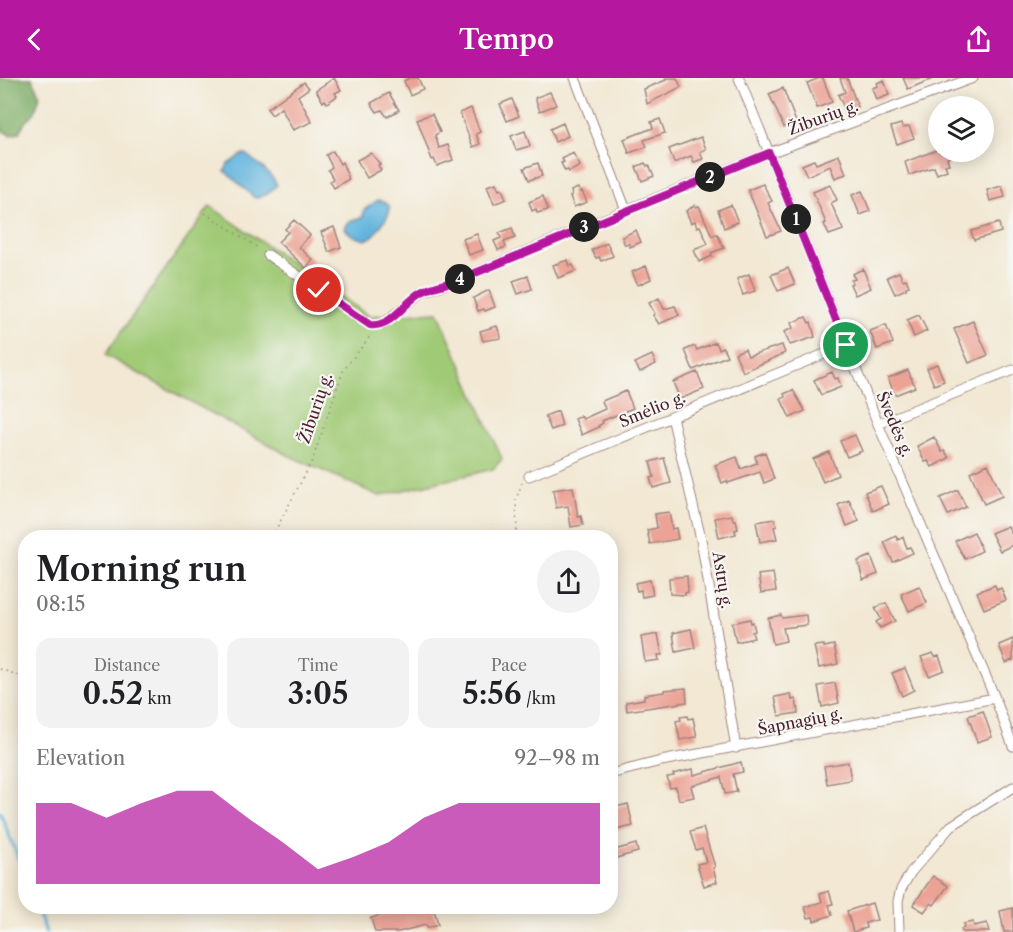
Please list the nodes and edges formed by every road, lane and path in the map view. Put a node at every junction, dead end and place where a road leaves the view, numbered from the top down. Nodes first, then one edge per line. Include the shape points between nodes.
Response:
1 (575, 78) edge
2 (739, 78) edge
3 (973, 78) edge
4 (769, 153) junction
5 (626, 210) junction
6 (205, 213) dead end
7 (268, 255) joint
8 (377, 326) junction
9 (846, 345) junction
10 (1013, 370) edge
11 (672, 417) junction
12 (878, 424) junction
13 (529, 476) joint
14 (276, 530) edge
15 (517, 530) edge
16 (0, 669) edge
17 (18, 675) edge
18 (995, 698) junction
19 (1013, 746) edge
20 (736, 748) junction
21 (618, 772) edge
22 (1013, 787) edge
23 (899, 932) edge

1 - 5 street
2 - 4 street, Švedės g.
3 - 4 street, Žiburių g.
4 - 5 street, Žiburių g.
4 - 9 street, Švedės g.
5 - 8 street, Žiburių g. via 422,292
6 - 7 path
7 - 8 street
8 - 14 path, Žiburių g. via 338,383 312,461
9 - 11 street, Smėlio g.
9 - 12 street, Švedės g.
10 - 12 street
11 - 13 street, Smėlio g.
11 - 20 street, Astrų g. via 701,539
12 - 18 street, Švedės g.
13 - 15 path via 517,493
16 - 17 path
18 - 19 street, Švedės g.
18 - 20 street, Šapnagių g.
20 - 21 street, Šapnagių g.
22 - 23 street via 951,826 911,872 898,901

